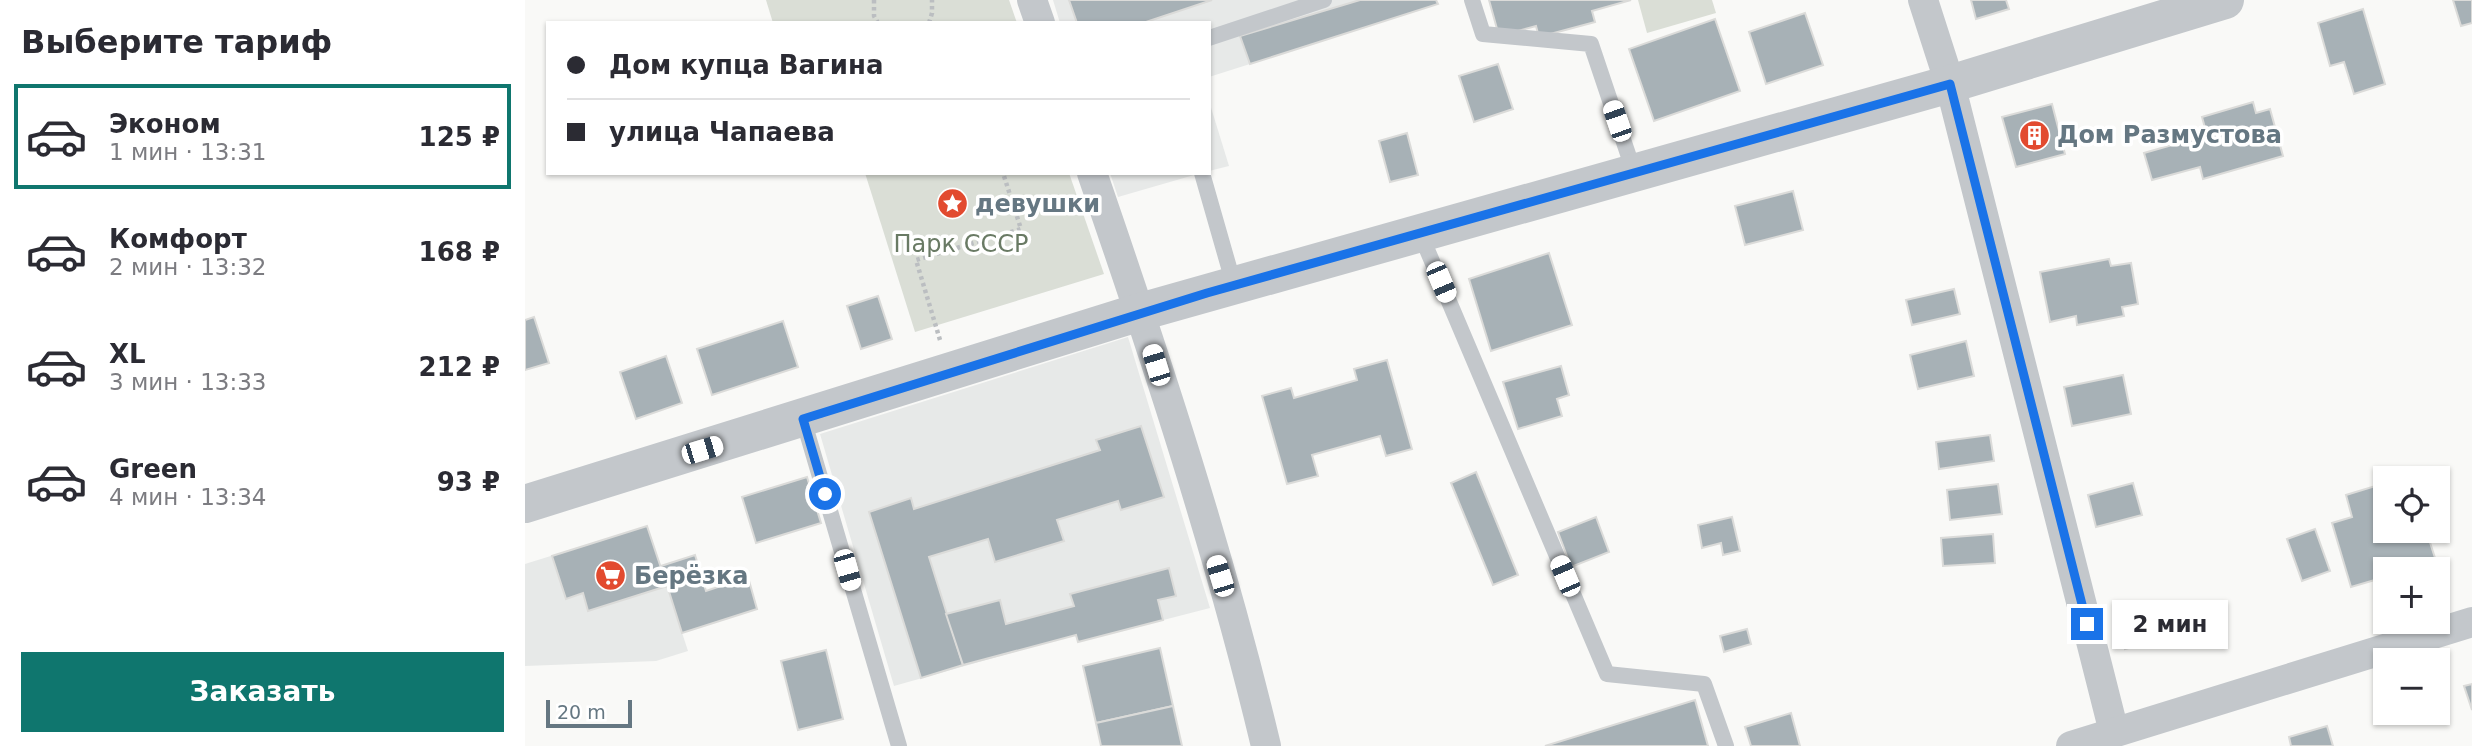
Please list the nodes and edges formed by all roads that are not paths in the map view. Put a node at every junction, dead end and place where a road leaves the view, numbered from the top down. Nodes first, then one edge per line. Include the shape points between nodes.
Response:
1 (1033, 0) edge
2 (1324, 0) edge
3 (1472, 0) edge
4 (1923, 0) edge
5 (2225, 0) edge
6 (1039, 21) edge
7 (1211, 37) edge
8 (1950, 84) junction
9 (1635, 172) junction
10 (1093, 175) edge
11 (1203, 175) edge
12 (1420, 233) junction
13 (1234, 285) junction
14 (1140, 312) junction
15 (803, 419) junction
16 (525, 504) edge
17 (2472, 622) edge
18 (2114, 733) junction
19 (899, 746) edge
20 (1266, 746) edge
21 (1726, 746) edge
22 (2071, 746) edge

1 - 6 street
2 - 7 lane
3 - 9 lane via 1483,34 1591,44
4 - 8 street
5 - 8 street
8 - 9 street
8 - 18 street
9 - 12 street
10 - 14 street
11 - 13 lane
12 - 13 street
12 - 21 lane via 1607,674 1704,684
13 - 14 street
14 - 15 street
14 - 20 street via 1244,654
15 - 16 street
15 - 19 lane
17 - 18 street
18 - 22 street

